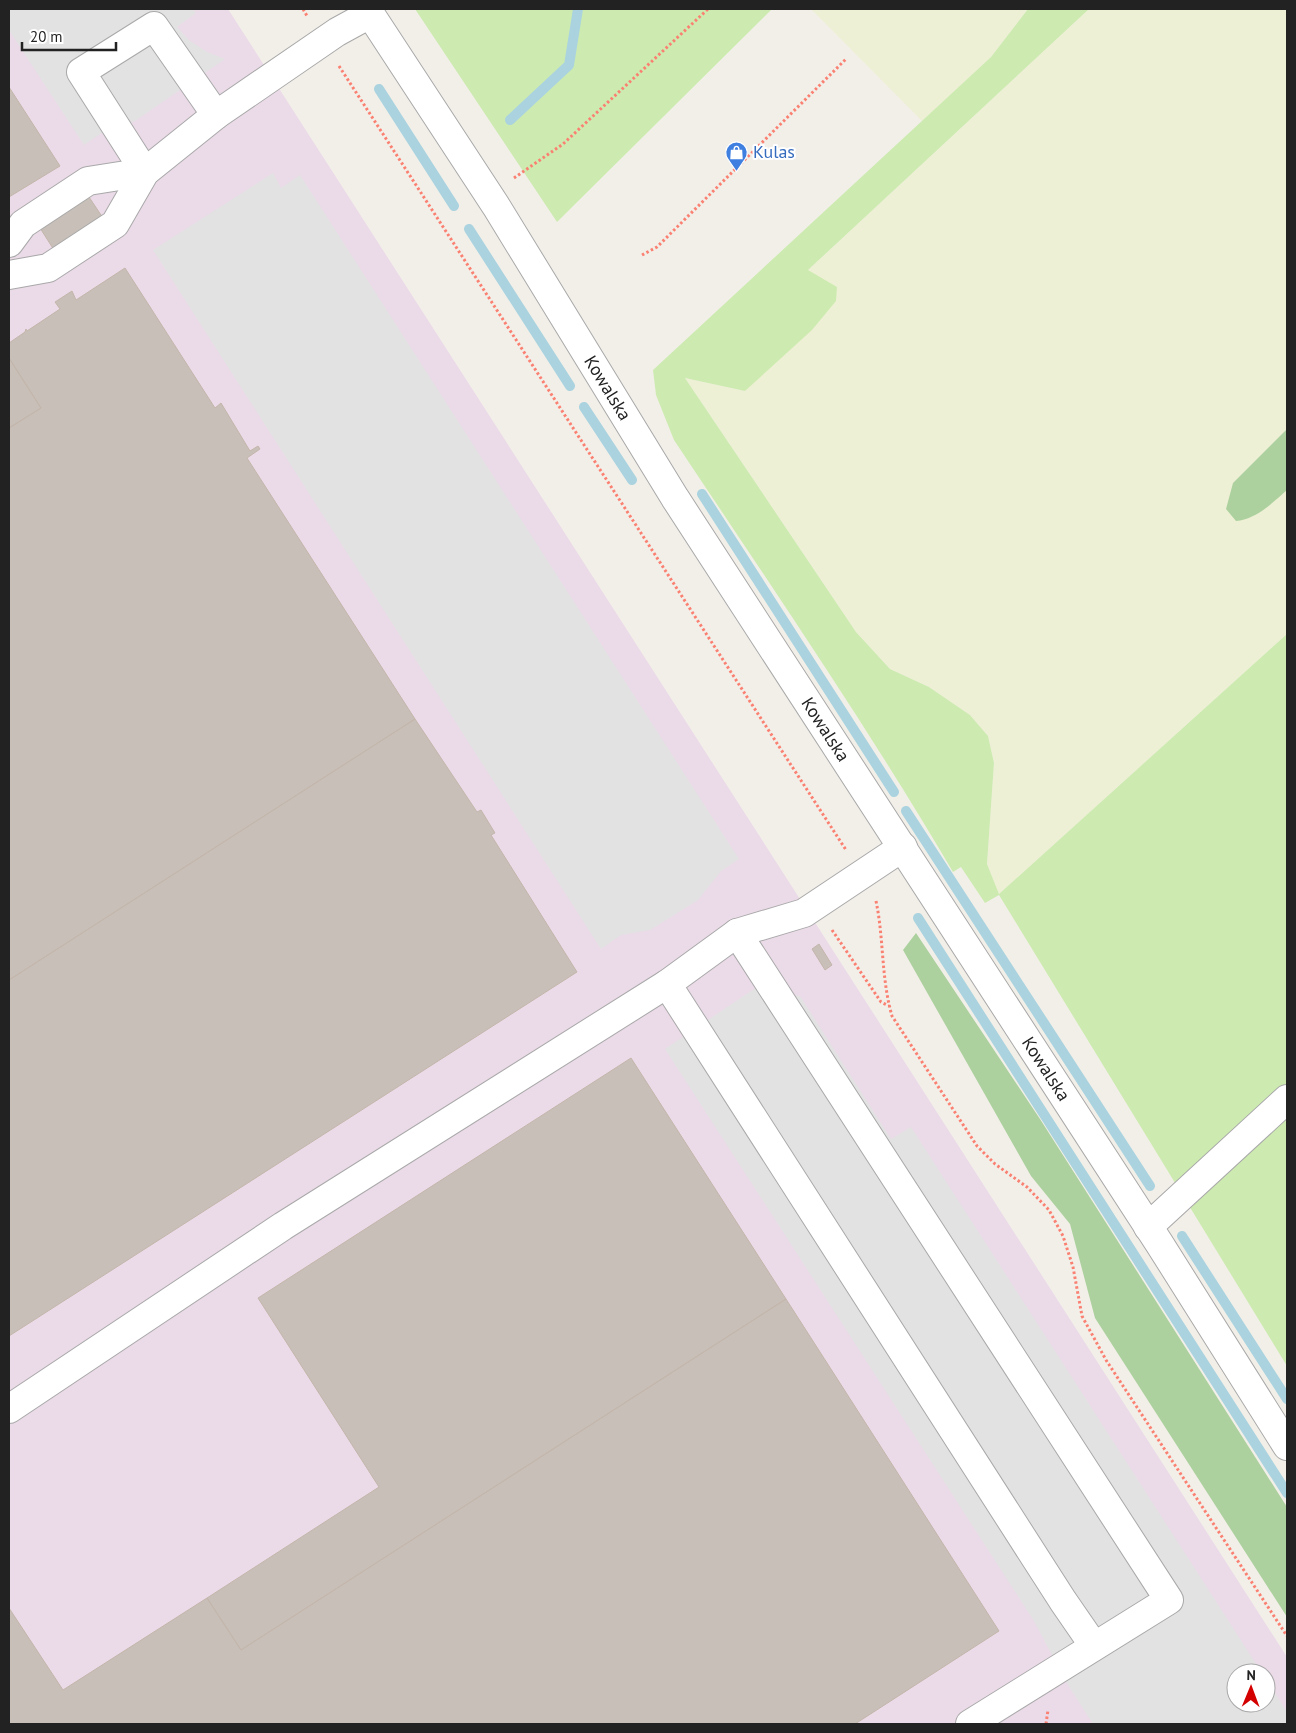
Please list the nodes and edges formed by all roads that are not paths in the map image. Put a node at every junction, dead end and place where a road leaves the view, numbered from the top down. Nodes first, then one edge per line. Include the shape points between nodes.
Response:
1 (369, 11) edge
2 (216, 115) junction
3 (145, 172) junction
4 (9, 243) edge
5 (9, 275) edge
6 (903, 847) junction
7 (737, 933) junction
8 (667, 984) junction
9 (1287, 1099) edge
10 (1148, 1227) junction
11 (9, 1408) edge
12 (1287, 1446) edge
13 (1094, 1646) junction
14 (970, 1724) edge

1 - 2 street
1 - 6 street, Kowalska via 488,194 676,498
2 - 3 street
2 - 3 street via 154,26 81,72
3 - 4 street via 88,180 23,224
3 - 5 street via 115,224 48,268
6 - 7 street via 804,913
6 - 10 street, Kowalska
7 - 8 street
7 - 13 street via 1170,1600
8 - 11 street via 283,1226
8 - 13 street
9 - 10 street
10 - 12 street, Kowalska
13 - 14 street

